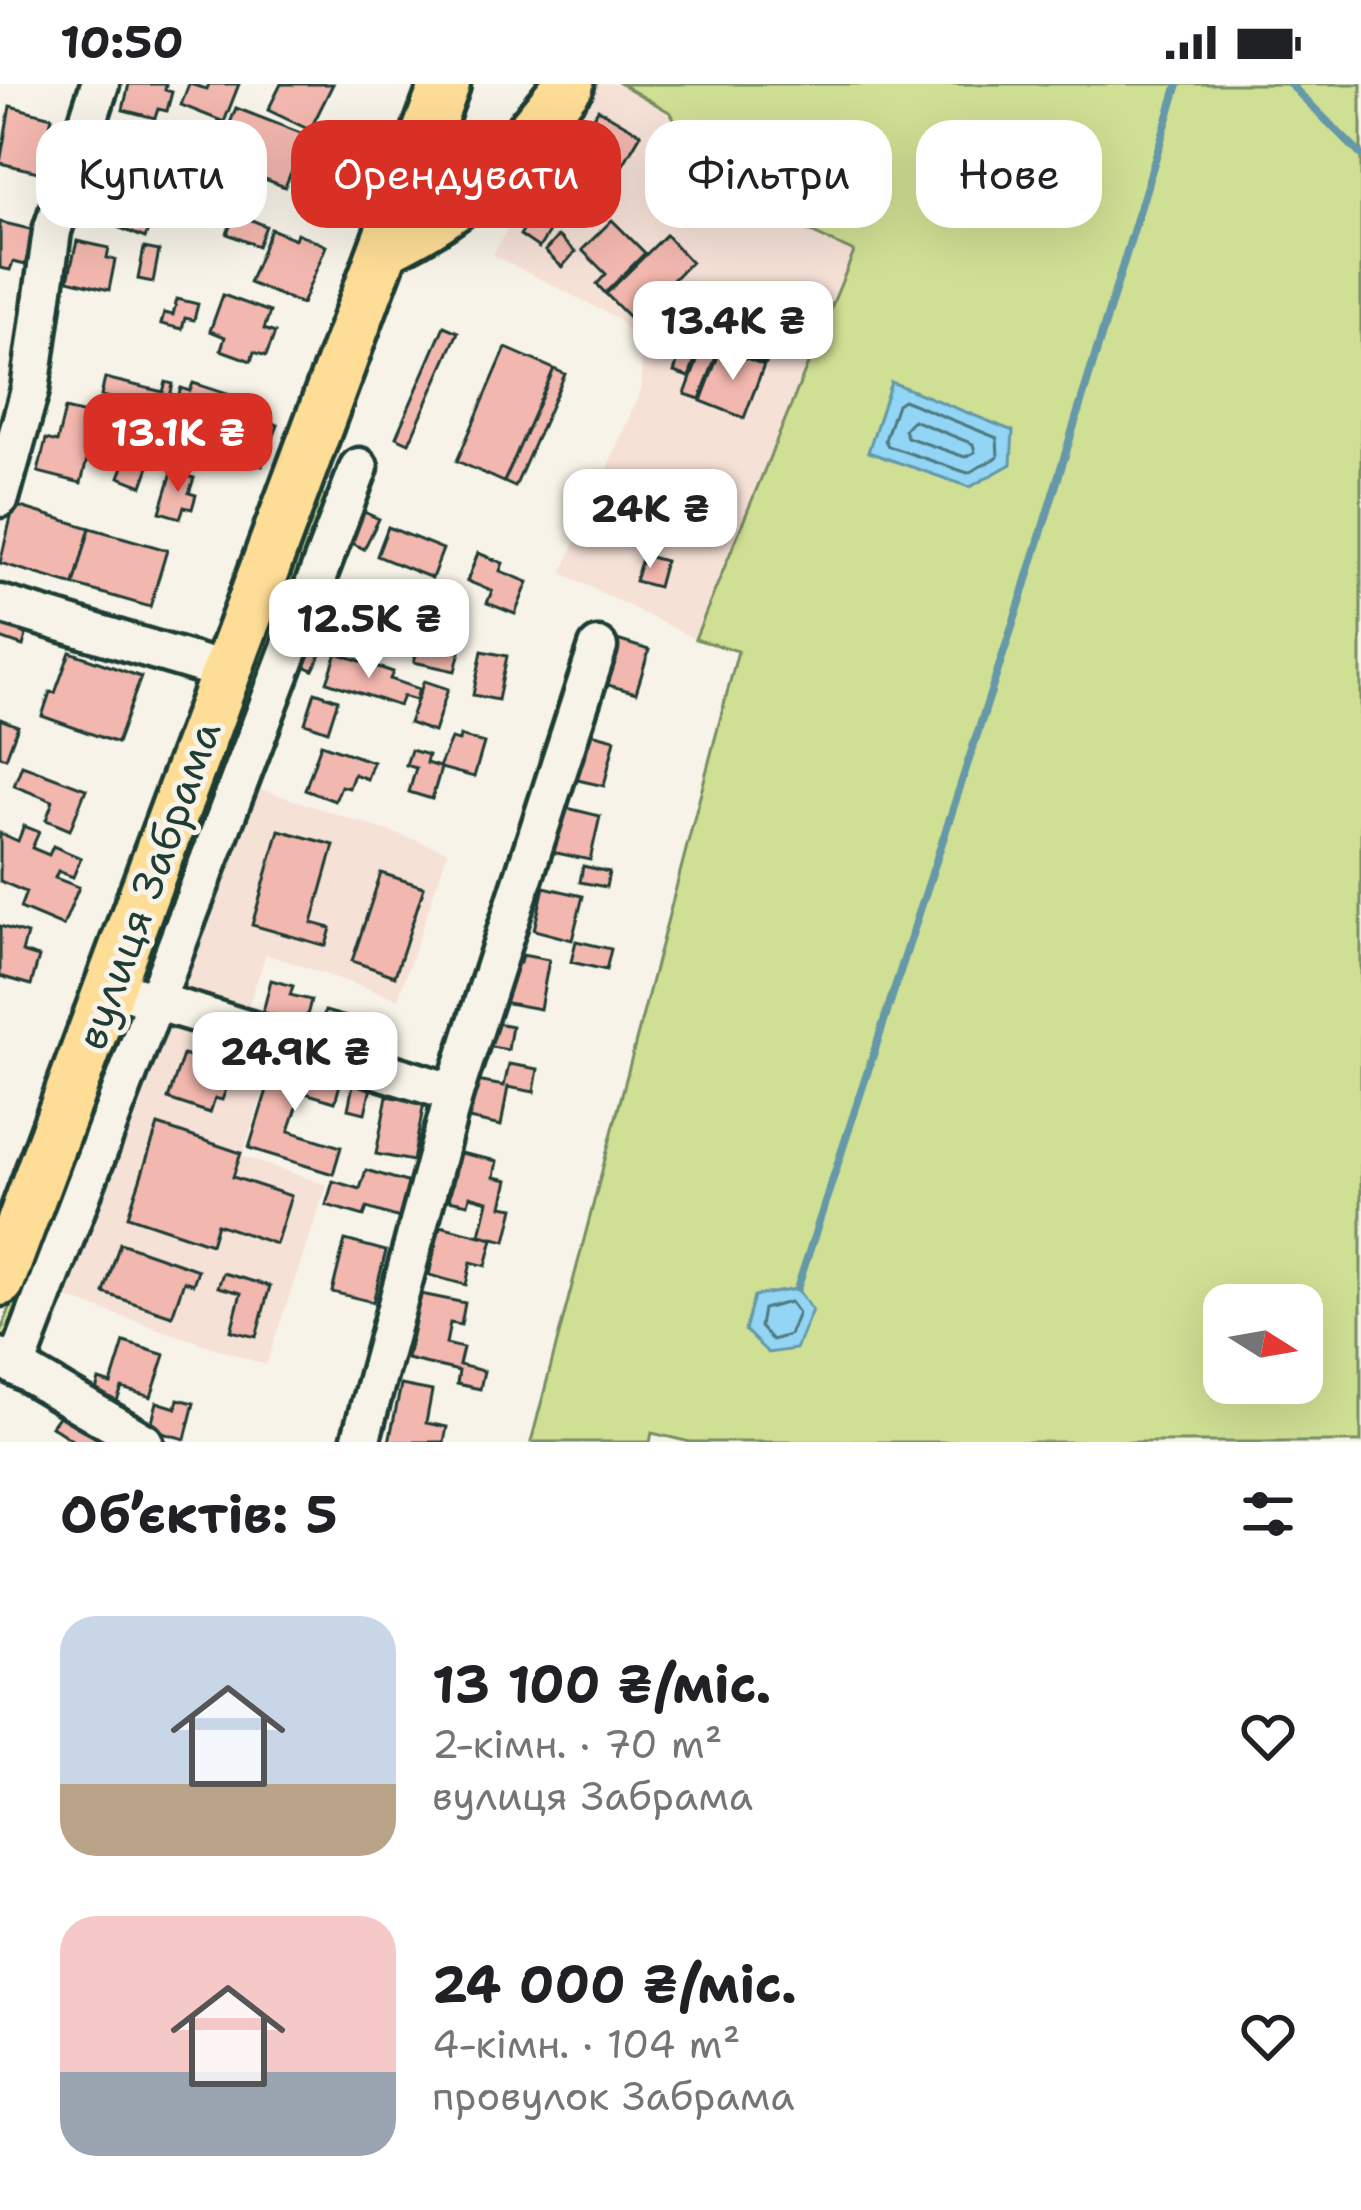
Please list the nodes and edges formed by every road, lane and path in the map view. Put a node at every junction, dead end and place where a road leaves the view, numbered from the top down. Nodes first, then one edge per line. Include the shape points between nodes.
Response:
1 (100, 84) edge
2 (445, 84) edge
3 (569, 84) edge
4 (385, 247) junction
5 (359, 467) dead end
6 (0, 498) edge
7 (0, 604) edge
8 (598, 647) dead end
9 (227, 672) junction
10 (184, 787) junction
11 (231, 803) junction
12 (133, 993) junction
13 (454, 1093) junction
14 (55, 1200) junction
15 (0, 1281) edge
16 (8, 1362) edge
17 (144, 1442) edge
18 (361, 1442) edge

1 - 6 street via 52,231 30,390
2 - 4 main road, вулиця Забрама
3 - 4 main road via 463,201
4 - 9 main road, вулиця Забрама
5 - 11 street
7 - 9 street
8 - 13 street
9 - 10 main road, вулиця Забрама
10 - 11 street
10 - 12 main road, вулиця Забрама
11 - 12 street
12 - 13 street
12 - 14 main road, вулиця Забрама
13 - 18 street
14 - 15 main road, вулиця Забрама
14 - 16 street
16 - 17 street

